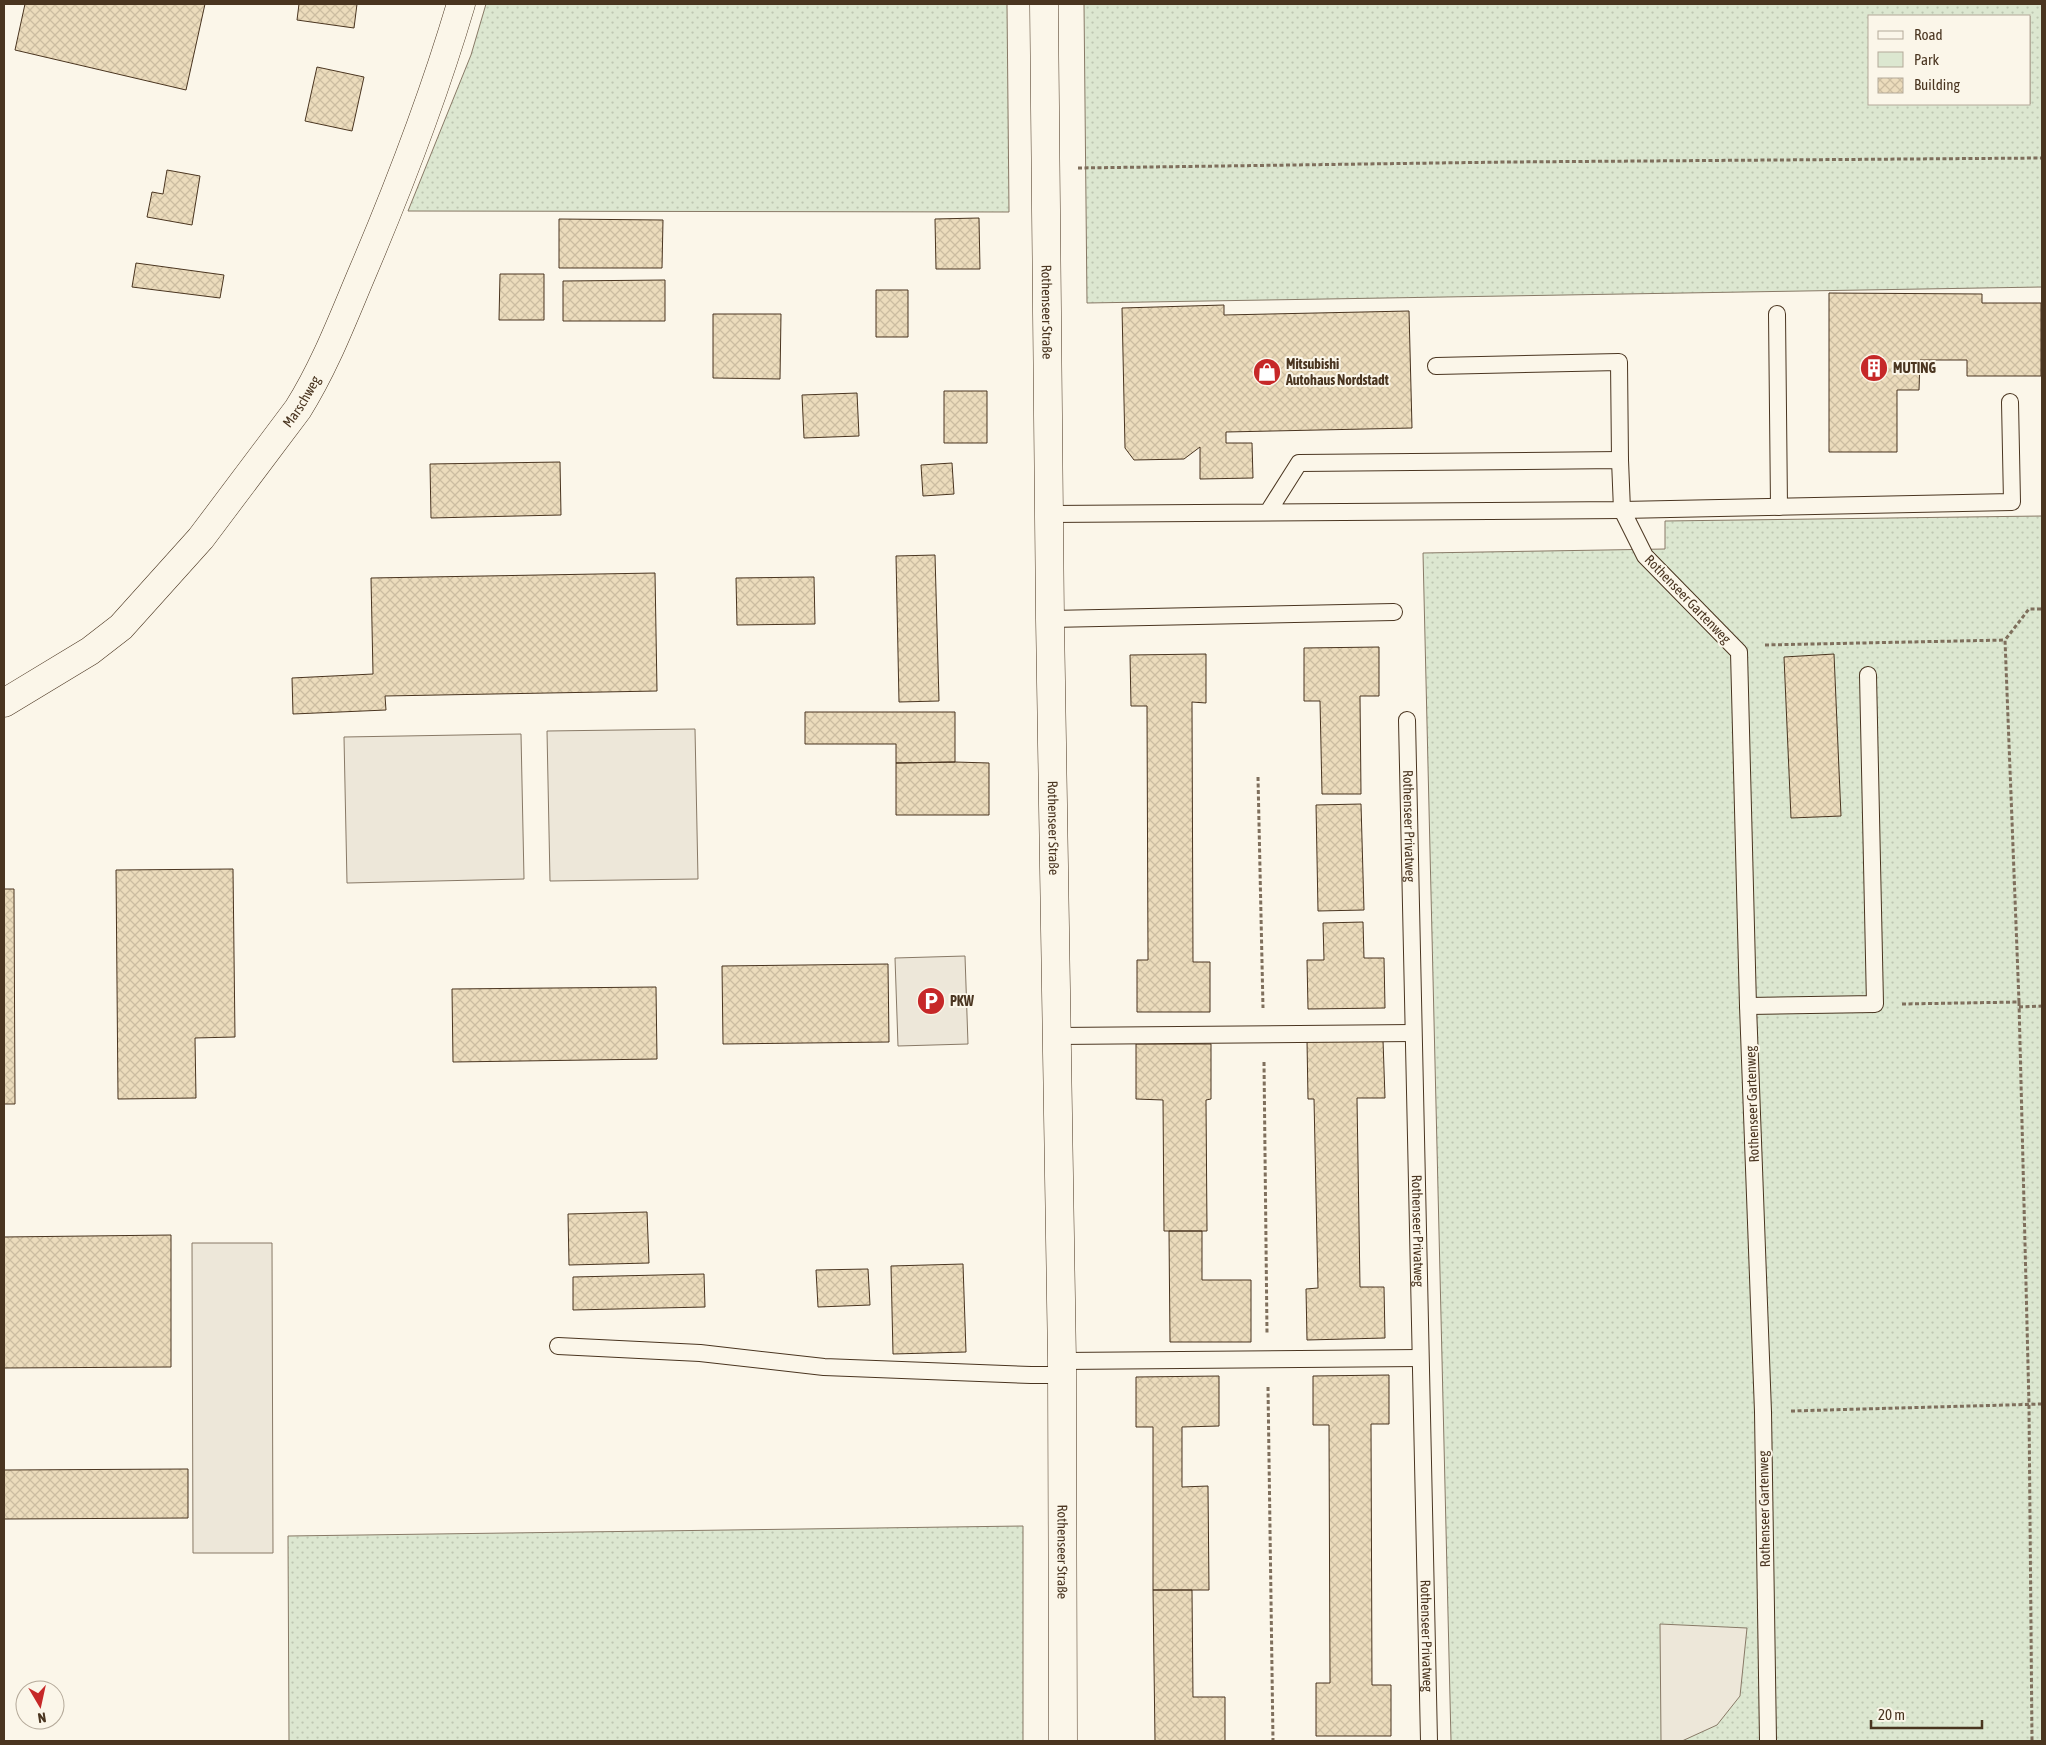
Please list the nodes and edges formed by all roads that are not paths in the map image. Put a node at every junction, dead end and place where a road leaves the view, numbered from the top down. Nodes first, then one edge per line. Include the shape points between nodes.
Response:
1 (461, 4) edge
2 (1044, 4) edge
3 (1777, 314) dead end
4 (1436, 366) dead end
5 (2010, 402) dead end
6 (1620, 460) junction
7 (1778, 507) junction
8 (1622, 510) junction
9 (1268, 512) junction
10 (1049, 514) junction
11 (1394, 612) dead end
12 (1050, 619) junction
13 (1868, 675) dead end
14 (4, 703) edge
15 (1407, 720) dead end
16 (1748, 1006) junction
17 (1413, 1032) junction
18 (1056, 1036) junction
19 (558, 1346) dead end
20 (1420, 1358) junction
21 (1062, 1368) junction
22 (1063, 1741) edge
23 (1429, 1741) edge
24 (1768, 1741) edge

1 - 14 street, Marschweg via 434,90 383,224 328,353 298,409 201,538 121,627 90,651
2 - 10 street, Rothenseer Straße
3 - 7 lane
4 - 6 lane via 1618,362
5 - 7 lane via 2012,502
6 - 8 lane
6 - 9 lane via 1299,463
7 - 8 lane
8 - 9 lane
8 - 16 lane, Rothenseer Gartenweg via 1646,556 1738,652
9 - 10 lane
10 - 12 street, Rothenseer Straße
11 - 12 lane
12 - 18 street, Rothenseer Straße
13 - 16 lane via 1875,1004
15 - 17 lane, Rothenseer Privatweg
16 - 24 lane, Rothenseer Gartenweg via 1763,1412
17 - 18 lane
17 - 20 lane, Rothenseer Privatweg
18 - 21 street, Rothenseer Straße
19 - 21 lane via 700,1353 824,1367 1031,1375
20 - 21 lane
20 - 23 lane, Rothenseer Privatweg
21 - 22 street, Rothenseer Straße

